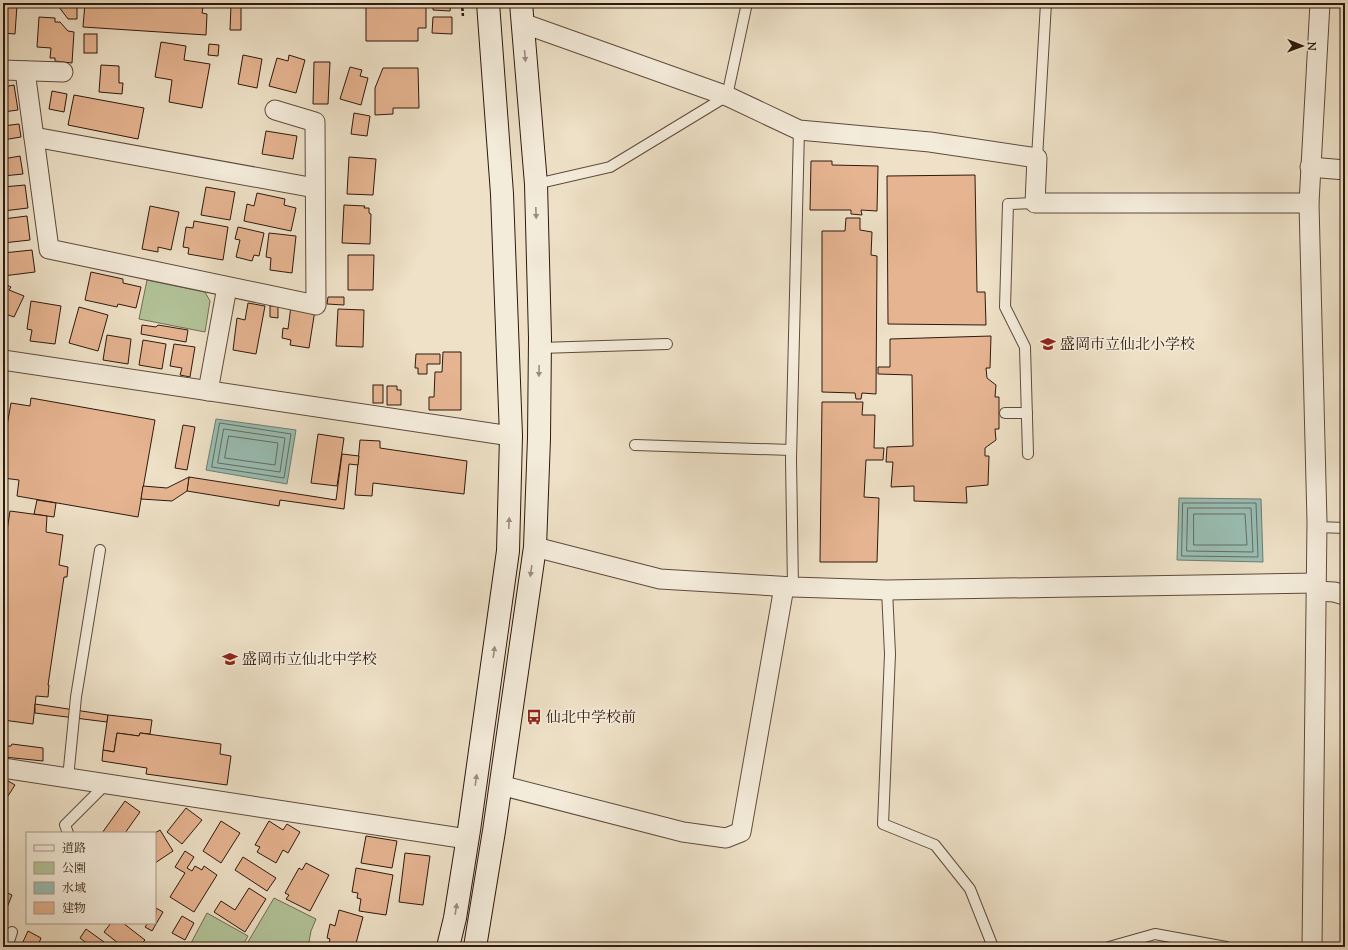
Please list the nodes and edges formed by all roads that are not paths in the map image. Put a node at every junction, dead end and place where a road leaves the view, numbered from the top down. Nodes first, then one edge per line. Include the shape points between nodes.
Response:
1 (488, 3) edge
2 (747, 3) edge
3 (1046, 3) edge
4 (1320, 3) edge
5 (522, 13) edge
6 (3, 70) edge
7 (25, 71) junction
8 (63, 72) dead end
9 (727, 96) junction
10 (275, 110) dead end
11 (799, 130) junction
12 (34, 137) junction
13 (1037, 158) junction
14 (1310, 167) junction
15 (1345, 170) edge
16 (536, 184) junction
17 (315, 188) junction
18 (1035, 203) junction
19 (1308, 203) junction
20 (227, 287) junction
21 (667, 344) dead end
22 (540, 348) junction
23 (3, 360) edge
24 (208, 391) junction
25 (1005, 413) dead end
26 (1027, 413) junction
27 (512, 436) junction
28 (635, 445) dead end
29 (791, 450) junction
30 (1028, 454) dead end
31 (1317, 527) junction
32 (1345, 528) edge
33 (534, 547) junction
34 (100, 550) dead end
35 (788, 587) junction
36 (1316, 587) junction
37 (887, 590) junction
38 (1345, 595) edge
39 (3, 768) edge
40 (68, 778) junction
41 (107, 784) junction
42 (500, 785) junction
43 (68, 832) edge
44 (467, 839) junction
45 (12, 932) dead end
46 (7, 947) edge
47 (448, 947) edge
48 (475, 947) edge
49 (993, 947) edge
50 (1109, 947) edge
51 (1226, 947) edge
52 (1312, 947) edge

1 - 27 street via 502,194
2 - 9 lane
3 - 13 lane
4 - 14 street
5 - 9 street
5 -> 16 street
6 - 7 street
7 - 8 street
7 - 12 street
9 - 11 street
9 - 16 lane via 610,167
10 - 17 street via 315,122
11 - 13 street via 930,142
11 - 29 lane
12 - 17 street
12 - 20 street via 49,249
13 - 18 street
14 - 15 street
14 - 19 street
16 -> 22 street
17 - 20 street via 316,305
18 - 19 street
18 - 26 lane via 1008,204 1005,307 1025,347
19 - 31 street
20 - 24 street
21 - 22 lane
22 -> 33 street
23 - 24 street
24 - 27 street
25 - 26 lane
26 - 30 lane
44 -> 27 street via 508,551
28 - 29 lane
29 - 35 lane
31 - 32 lane
31 - 36 street
33 - 35 street via 660,579
33 -> 42 street
34 - 40 lane via 76,697
35 - 37 street
35 - 42 street via 741,832 726,838 683,832
36 - 37 street
36 - 38 street
36 - 52 street
37 - 49 lane via 890,654 883,824 935,845 970,889
39 - 40 street
40 - 41 street
41 - 43 lane via 65,825
41 - 44 street
42 - 48 street
47 -> 44 street
45 - 46 lane
50 - 51 lane via 1155,934

